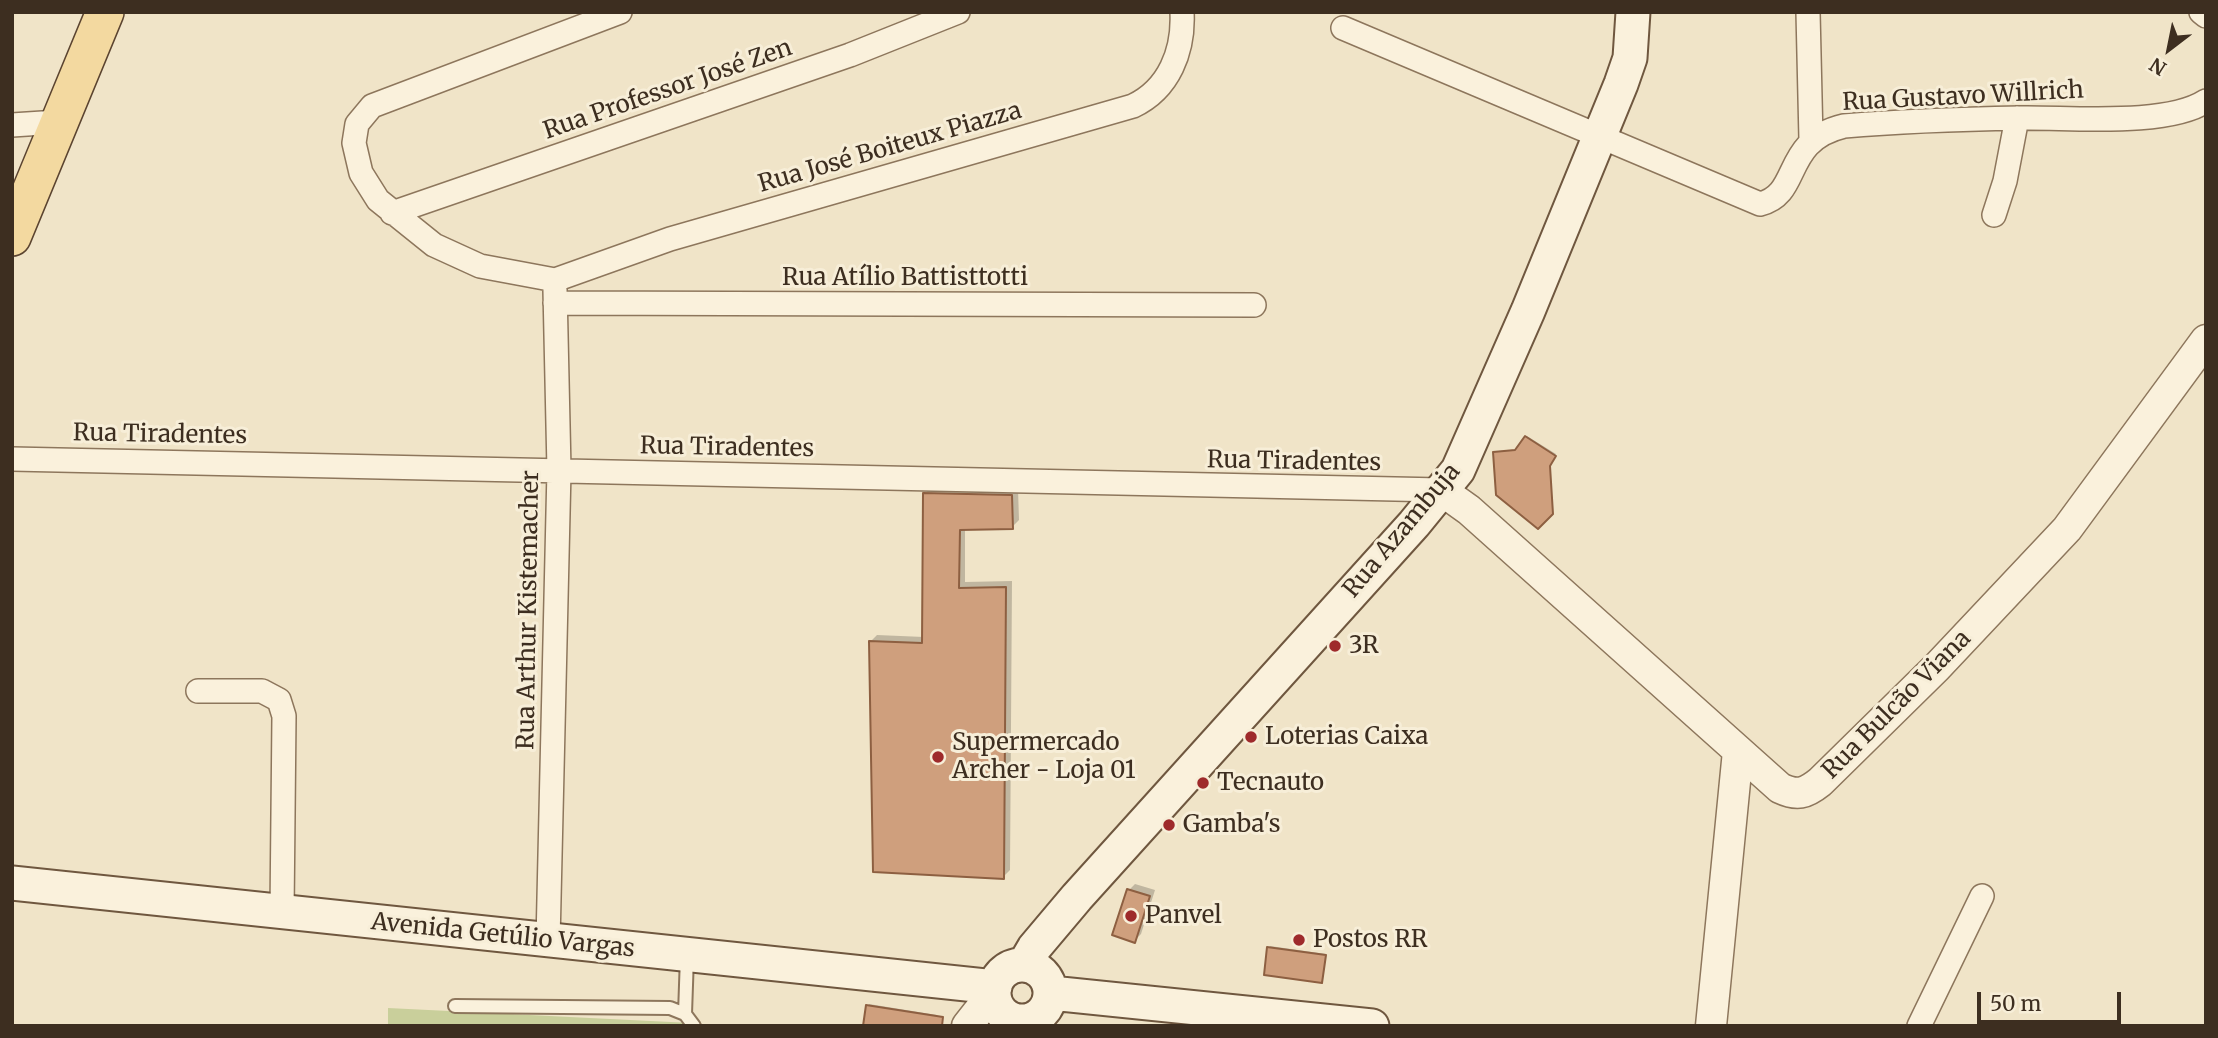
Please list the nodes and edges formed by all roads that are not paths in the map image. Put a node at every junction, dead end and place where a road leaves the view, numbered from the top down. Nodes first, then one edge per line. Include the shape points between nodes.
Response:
1 (105, 12) edge
2 (620, 12) edge
3 (1182, 12) edge
4 (1633, 12) edge
5 (1808, 12) edge
6 (2201, 12) edge
7 (955, 13) edge
8 (2206, 16) edge
9 (1343, 28) dead end
10 (2206, 101) edge
11 (2018, 118) junction
12 (58, 122) junction
13 (12, 125) edge
14 (1601, 137) junction
15 (1811, 140) junction
16 (392, 213) junction
17 (1994, 215) dead end
18 (12, 237) edge
19 (555, 280) junction
20 (555, 303) junction
21 (1254, 305) dead end
22 (2206, 340) edge
23 (12, 459) edge
24 (558, 470) junction
25 (1441, 490) junction
26 (198, 691) dead end
27 (1738, 751) junction
28 (12, 883) edge
29 (1982, 896) dead end
30 (282, 912) junction
31 (548, 941) junction
32 (687, 956) junction
33 (1024, 965) junction
34 (1051, 993) junction
35 (455, 1006) dead end
36 (1001, 1010) edge
37 (684, 1014) junction
38 (1249, 1019) edge
39 (694, 1026) edge
40 (967, 1026) edge
41 (1372, 1026) edge
42 (1711, 1026) edge
43 (1919, 1026) edge

1 - 12 main road
2 - 16 street via 372,106 357,124 354,143 361,173
3 - 19 street, Rua José Boiteux Piazza via 1176,58 1152,97 1133,106 670,239
4 - 14 main road, Rua Azambuja via 1630,58
5 - 15 street
6 - 8 street
7 - 16 street, Rua Professor José Zen via 800,73
9 - 14 street
10 - 11 street, Rua Gustavo Willrich via 2174,115
11 - 15 street, Rua Gustavo Willrich via 1844,126 1823,131
11 - 17 street
12 - 13 street
12 - 18 main road
14 - 15 street via 1760,204 1778,195
14 - 25 main road, Rua Azambuja via 1458,470
16 - 19 street via 434,245 480,266
19 - 20 street, Rua Arthur Kistemacher
20 - 21 street, Rua Atílio Battisttotti
20 - 24 street, Rua Arthur Kistemacher
22 - 27 street, Rua Bulcão Viana via 2067,529 1820,782 1794,795
23 - 24 street, Rua Tiradentes
24 - 25 street, Rua Tiradentes
24 - 31 street, Rua Arthur Kistemacher
25 - 27 street, Rua Bulcão Viana
25 - 33 main road, Rua Azambuja via 1077,897
26 - 30 street via 262,691 279,700 284,716
27 - 42 street
28 - 30 main road, Avenida Getúlio Vargas
29 - 43 street
30 - 31 main road, Avenida Getúlio Vargas
31 - 32 main road, Avenida Getúlio Vargas
32 - 36 main road, Avenida Getúlio Vargas
32 - 37 lane
33 - 34 main road via 1043,974
33 - 36 main road via 1002,973
34 - 36 main road via 1044,1012
34 - 38 main road
35 - 37 lane via 670,1007
36 - 40 street via 984,992 985,1003
37 - 39 lane
38 - 41 main road

